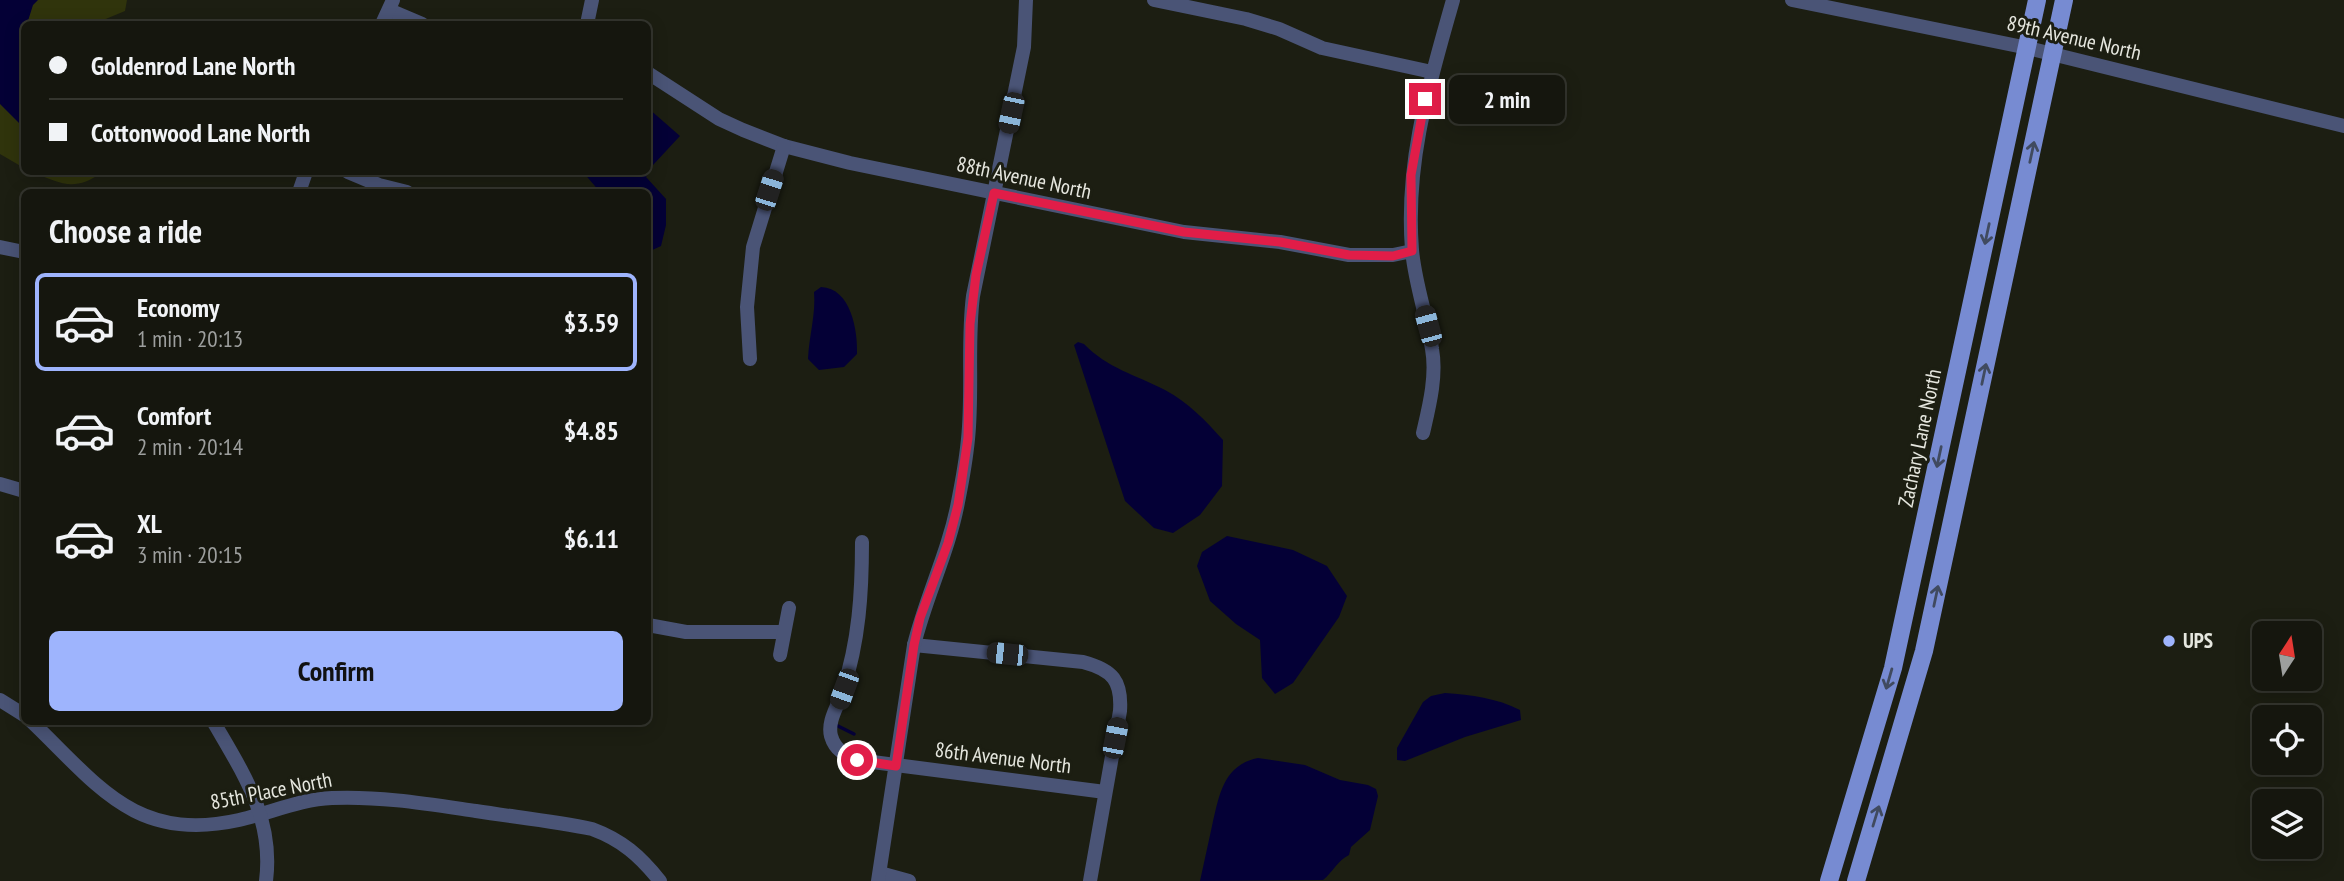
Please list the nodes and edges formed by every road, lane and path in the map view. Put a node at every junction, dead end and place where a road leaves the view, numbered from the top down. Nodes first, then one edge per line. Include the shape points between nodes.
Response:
1 (592, 0) edge
2 (1026, 0) edge
3 (1154, 0) edge
4 (1453, 0) edge
5 (1792, 0) edge
6 (2037, 0) edge
7 (2064, 0) edge
8 (391, 5) edge
9 (383, 21) edge
10 (417, 21) edge
11 (588, 21) edge
12 (2028, 48) junction
13 (2053, 55) junction
14 (1432, 72) junction
15 (651, 75) edge
16 (2344, 126) edge
17 (784, 146) junction
18 (355, 175) edge
19 (395, 189) edge
20 (994, 193) junction
21 (0, 247) edge
22 (21, 251) edge
23 (1412, 251) junction
24 (750, 359) dead end
25 (1423, 433) dead end
26 (0, 484) edge
27 (21, 490) edge
28 (862, 542) dead end
29 (789, 608) dead end
30 (651, 625) edge
31 (784, 632) junction
32 (914, 645) junction
33 (780, 655) dead end
34 (0, 700) edge
35 (21, 713) edge
36 (35, 725) edge
37 (215, 725) edge
38 (896, 766) junction
39 (1104, 792) junction
40 (261, 814) junction
41 (879, 877) edge
42 (267, 881) edge
43 (660, 881) edge
44 (909, 881) edge
45 (1090, 881) edge
46 (1829, 881) edge
47 (1856, 881) edge

1 - 11 street
2 - 20 street via 1024,47
3 - 14 street via 1247,19 1322,48
4 - 14 street
5 - 12 street, 89th Avenue North
6 - 12 main road, Zachary Lane North
7 - 13 main road
8 - 9 street
8 - 10 street
12 - 13 street, 89th Avenue North
12 -> 46 main road, Zachary Lane North via 1896,654
13 - 16 street, 89th Avenue North
47 -> 13 main road via 1924,651
14 - 23 street via 1411,175
15 - 17 street, 88th Avenue North via 719,119
17 - 20 street, 88th Avenue North
17 - 24 street via 753,247 747,307
18 - 19 street
20 - 23 street, 88th Avenue North via 1184,232 1359,256
20 - 32 street via 970,324 968,438 958,505
21 - 22 street
23 - 25 street via 1433,352
26 - 27 street
28 - 38 street, 86th Avenue North via 861,613 844,689 830,721 831,735 845,755
29 - 31 street
30 - 31 street via 705,633
31 - 33 street
32 - 38 street
32 - 39 street via 1083,662 1114,677 1121,694 1120,711
34 - 35 street
36 - 40 street, 85th Place North via 108,796 142,815 188,826
37 - 40 street
38 - 39 street, 86th Avenue North
38 - 41 street
39 - 45 street
40 - 42 street
40 - 43 street, 85th Place North via 330,798 381,798 576,826 620,842
41 - 44 street

